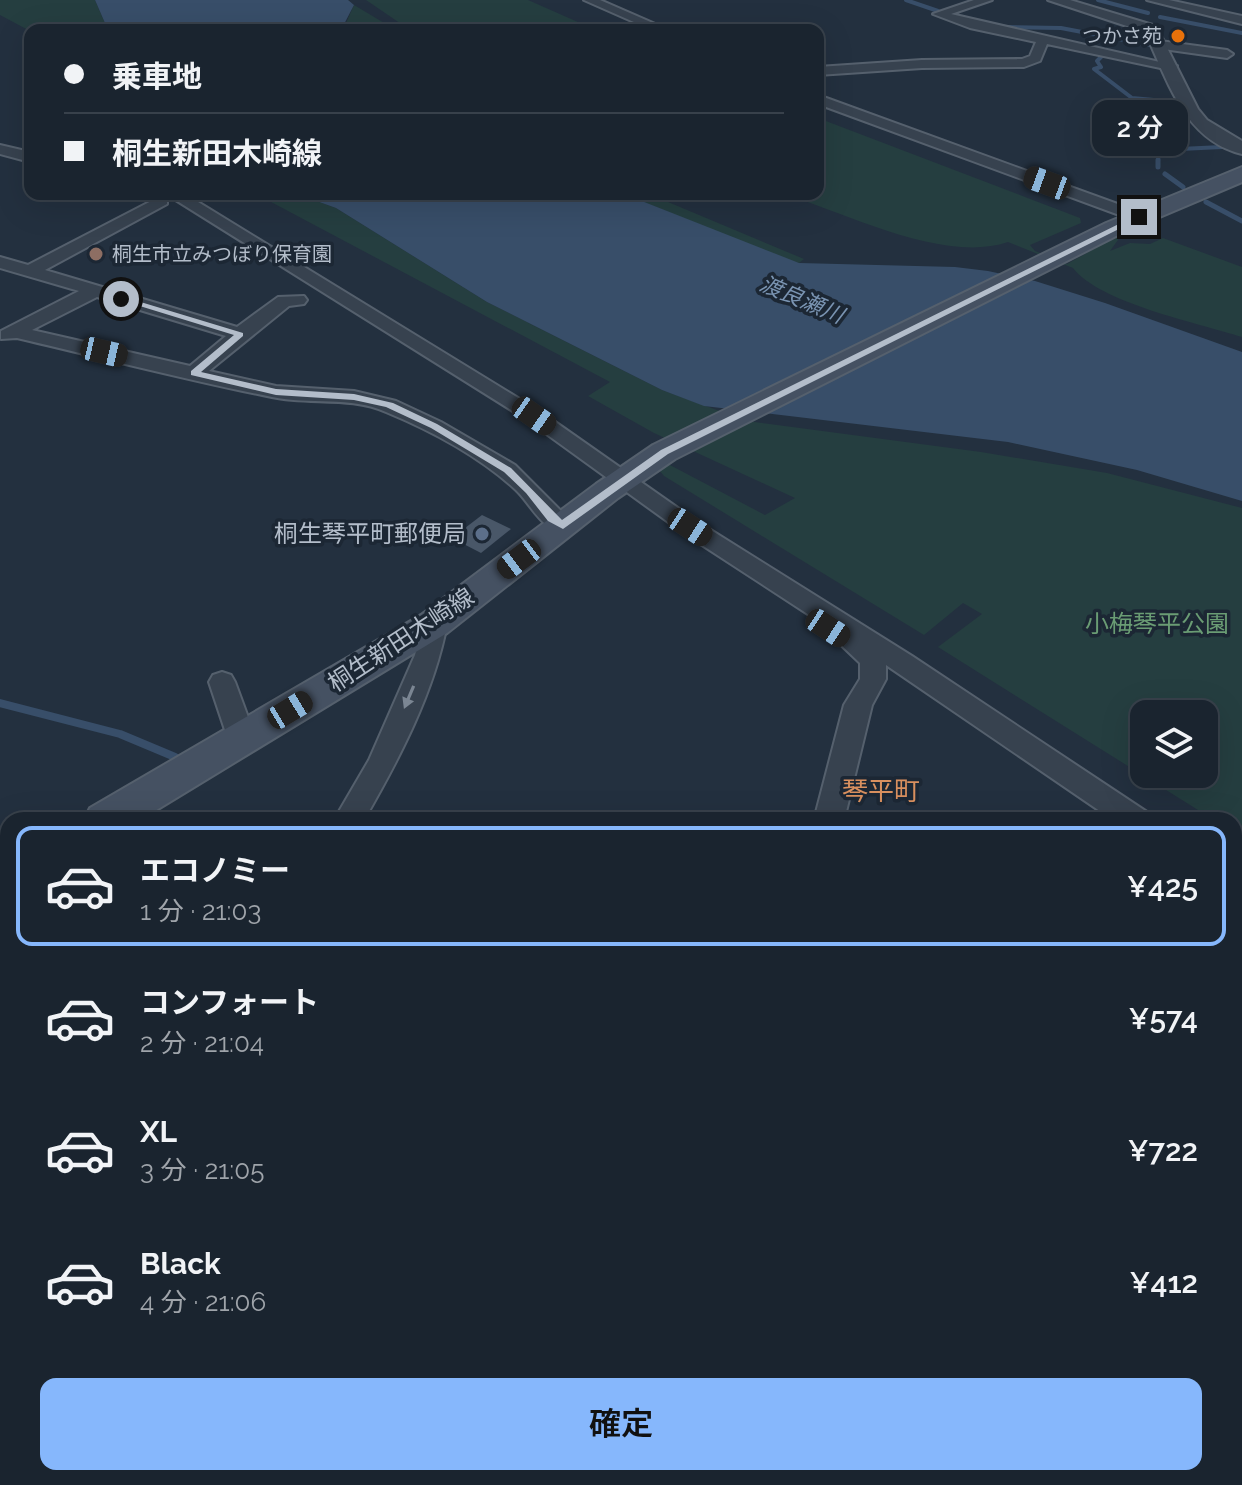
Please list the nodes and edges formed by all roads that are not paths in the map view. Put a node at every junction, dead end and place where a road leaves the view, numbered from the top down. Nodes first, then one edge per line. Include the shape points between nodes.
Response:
1 (590, 0) edge
2 (986, 0) edge
3 (1055, 0) edge
4 (1153, 0) edge
5 (630, 2) dead end
6 (1174, 3) edge
7 (607, 7) junction
8 (1242, 20) edge
9 (648, 24) edge
10 (1151, 29) junction
11 (1043, 40) junction
12 (1160, 45) junction
13 (1227, 54) dead end
14 (1170, 66) junction
15 (824, 71) edge
16 (824, 101) edge
17 (0, 149) edge
18 (1242, 149) edge
19 (24, 155) edge
20 (1242, 174) edge
21 (155, 200) edge
22 (168, 200) edge
23 (1139, 217) junction
24 (0, 262) edge
25 (30, 271) junction
26 (94, 291) junction
27 (298, 300) dead end
28 (240, 334) junction
29 (7, 336) edge
30 (194, 373) junction
31 (638, 469) junction
32 (563, 525) junction
33 (814, 605) junction
34 (434, 624) junction
35 (222, 682) dead end
36 (242, 739) junction
37 (122, 812) edge
38 (354, 812) edge
39 (831, 812) edge
40 (1124, 812) edge

1 - 7 street
2 - 11 street via 939,14
3 - 10 street
4 - 6 street
5 - 7 street
6 - 8 street
6 - 10 street via 1148,19
7 - 9 street
10 - 12 street
11 - 14 street
11 - 15 street via 1035,58 1017,64
12 - 13 street
12 - 14 street
14 - 18 street via 1195,118
16 - 23 street
17 - 19 street
20 - 23 main road, 桐生新田木崎線
21 - 25 street
22 - 31 street via 215,231 236,235 534,416
23 - 31 main road, 桐生新田木崎線
24 - 25 street
25 - 26 street
26 - 28 street
26 - 29 street
27 - 28 street via 284,301
28 - 30 street
29 - 30 street
30 - 32 street via 276,392 389,405 507,470
31 - 32 main road, 桐生新田木崎線
31 - 33 street via 690,527
32 - 34 main road, 桐生新田木崎線
33 - 39 street via 819,621 868,654 875,666 858,705
33 - 40 street
34 - 36 main road, 桐生新田木崎線
34 -> 38 street via 428,655 382,763
35 - 36 street
36 - 37 main road, 桐生新田木崎線

